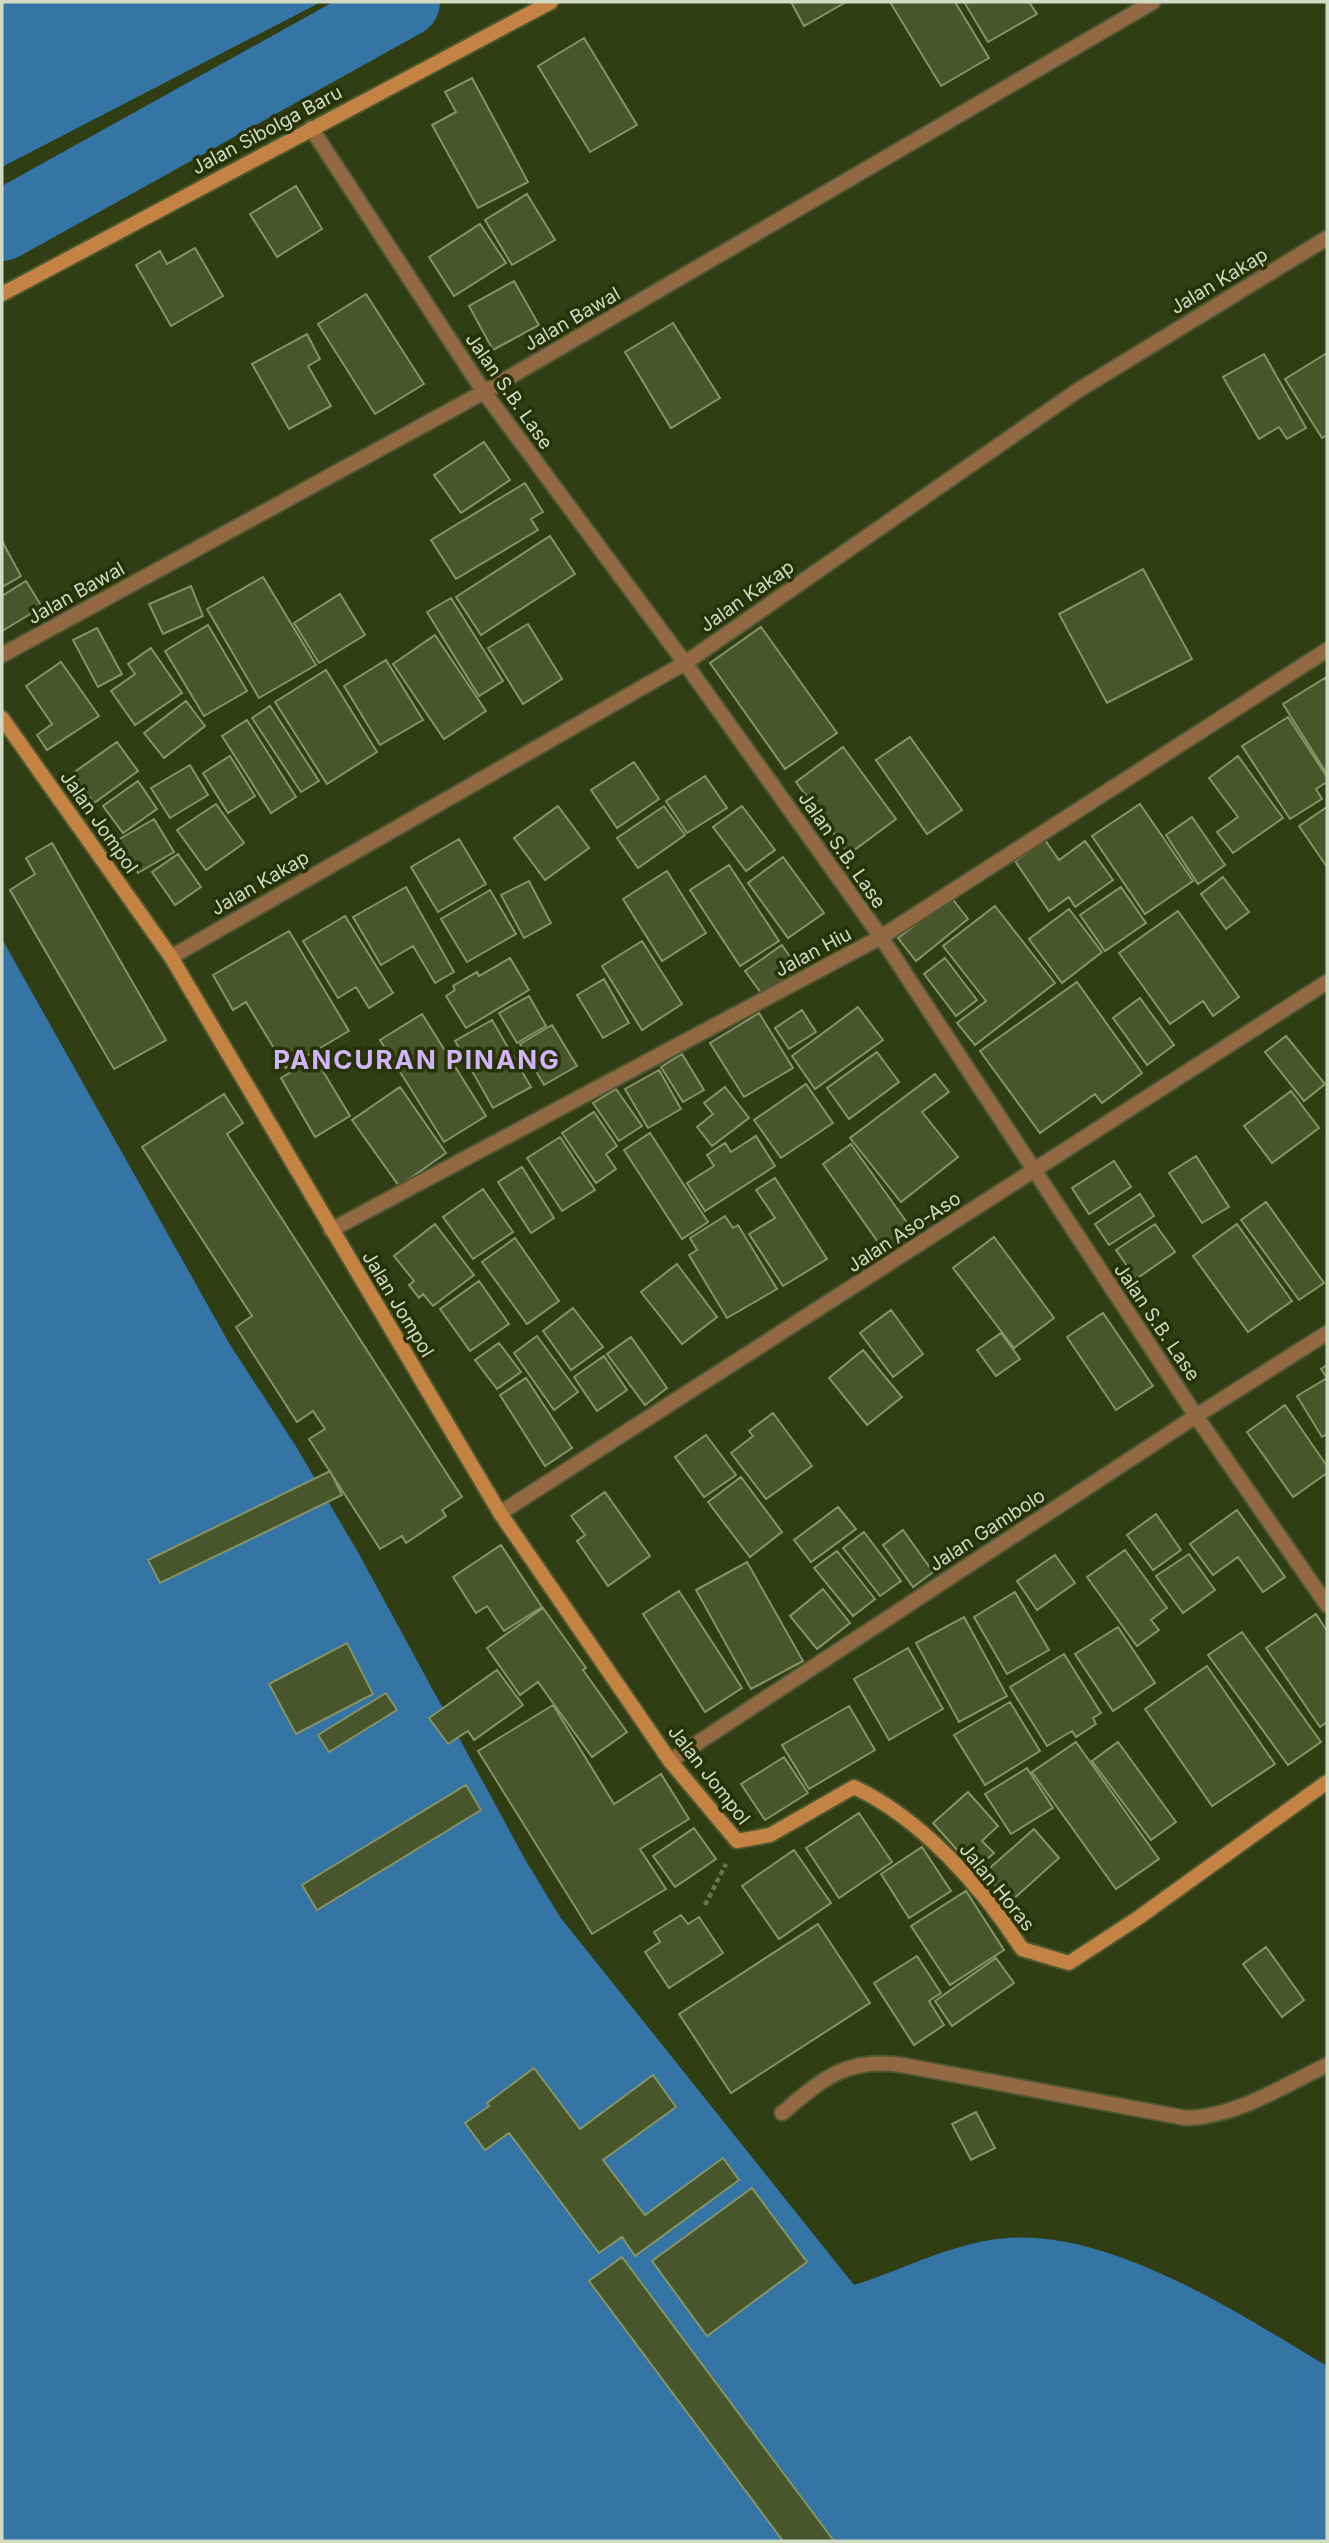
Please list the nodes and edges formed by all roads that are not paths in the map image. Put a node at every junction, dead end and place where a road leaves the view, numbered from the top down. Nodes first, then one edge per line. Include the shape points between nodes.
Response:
1 (551, 2) edge
2 (1153, 2) edge
3 (311, 128) junction
4 (1327, 237) edge
5 (2, 294) edge
6 (484, 392) junction
7 (1327, 650) edge
8 (2, 655) edge
9 (685, 663) junction
10 (2, 718) edge
11 (881, 937) junction
12 (170, 957) junction
13 (1327, 982) edge
14 (1033, 1172) junction
15 (331, 1230) junction
16 (1327, 1333) edge
17 (1196, 1416) junction
18 (500, 1513) junction
19 (1327, 1605) edge
20 (670, 1761) junction
21 (1327, 1782) edge
22 (737, 1841) joint
23 (1327, 2065) edge
24 (782, 2113) dead end

1 - 3 street, Jalan Sibolga Baru
2 - 6 street, Jalan Bawal
3 - 5 street, Jalan Sibolga Baru
3 - 6 street, Jalan S.B. Lase
4 - 9 street, Jalan Kakap via 1077,391
6 - 8 street, Jalan Bawal
6 - 9 street, Jalan S.B. Lase
7 - 11 street, Jalan Hiu
9 - 11 street, Jalan S.B. Lase
9 - 12 street, Jalan Kakap
10 - 12 street, Jalan Jompol
11 - 14 street, Jalan S.B. Lase
11 - 15 street, Jalan Hiu
12 - 15 street, Jalan Jompol
13 - 14 street, Jalan Aso-Aso
14 - 17 street, Jalan S.B. Lase
14 - 18 street, Jalan Aso-Aso
15 - 18 street, Jalan Jompol
16 - 17 street, Jalan Gambolo
17 - 19 street, Jalan S.B. Lase
17 - 20 street, Jalan Gambolo
18 - 20 street, Jalan Jompol
20 - 22 street, Jalan Jompol
21 - 22 street, Jalan Horas via 1069,1963 1022,1949 931,1838 886,1802 854,1787 770,1835
23 - 24 street via 1209,2118 1186,2118 902,2065 859,2064 827,2076

